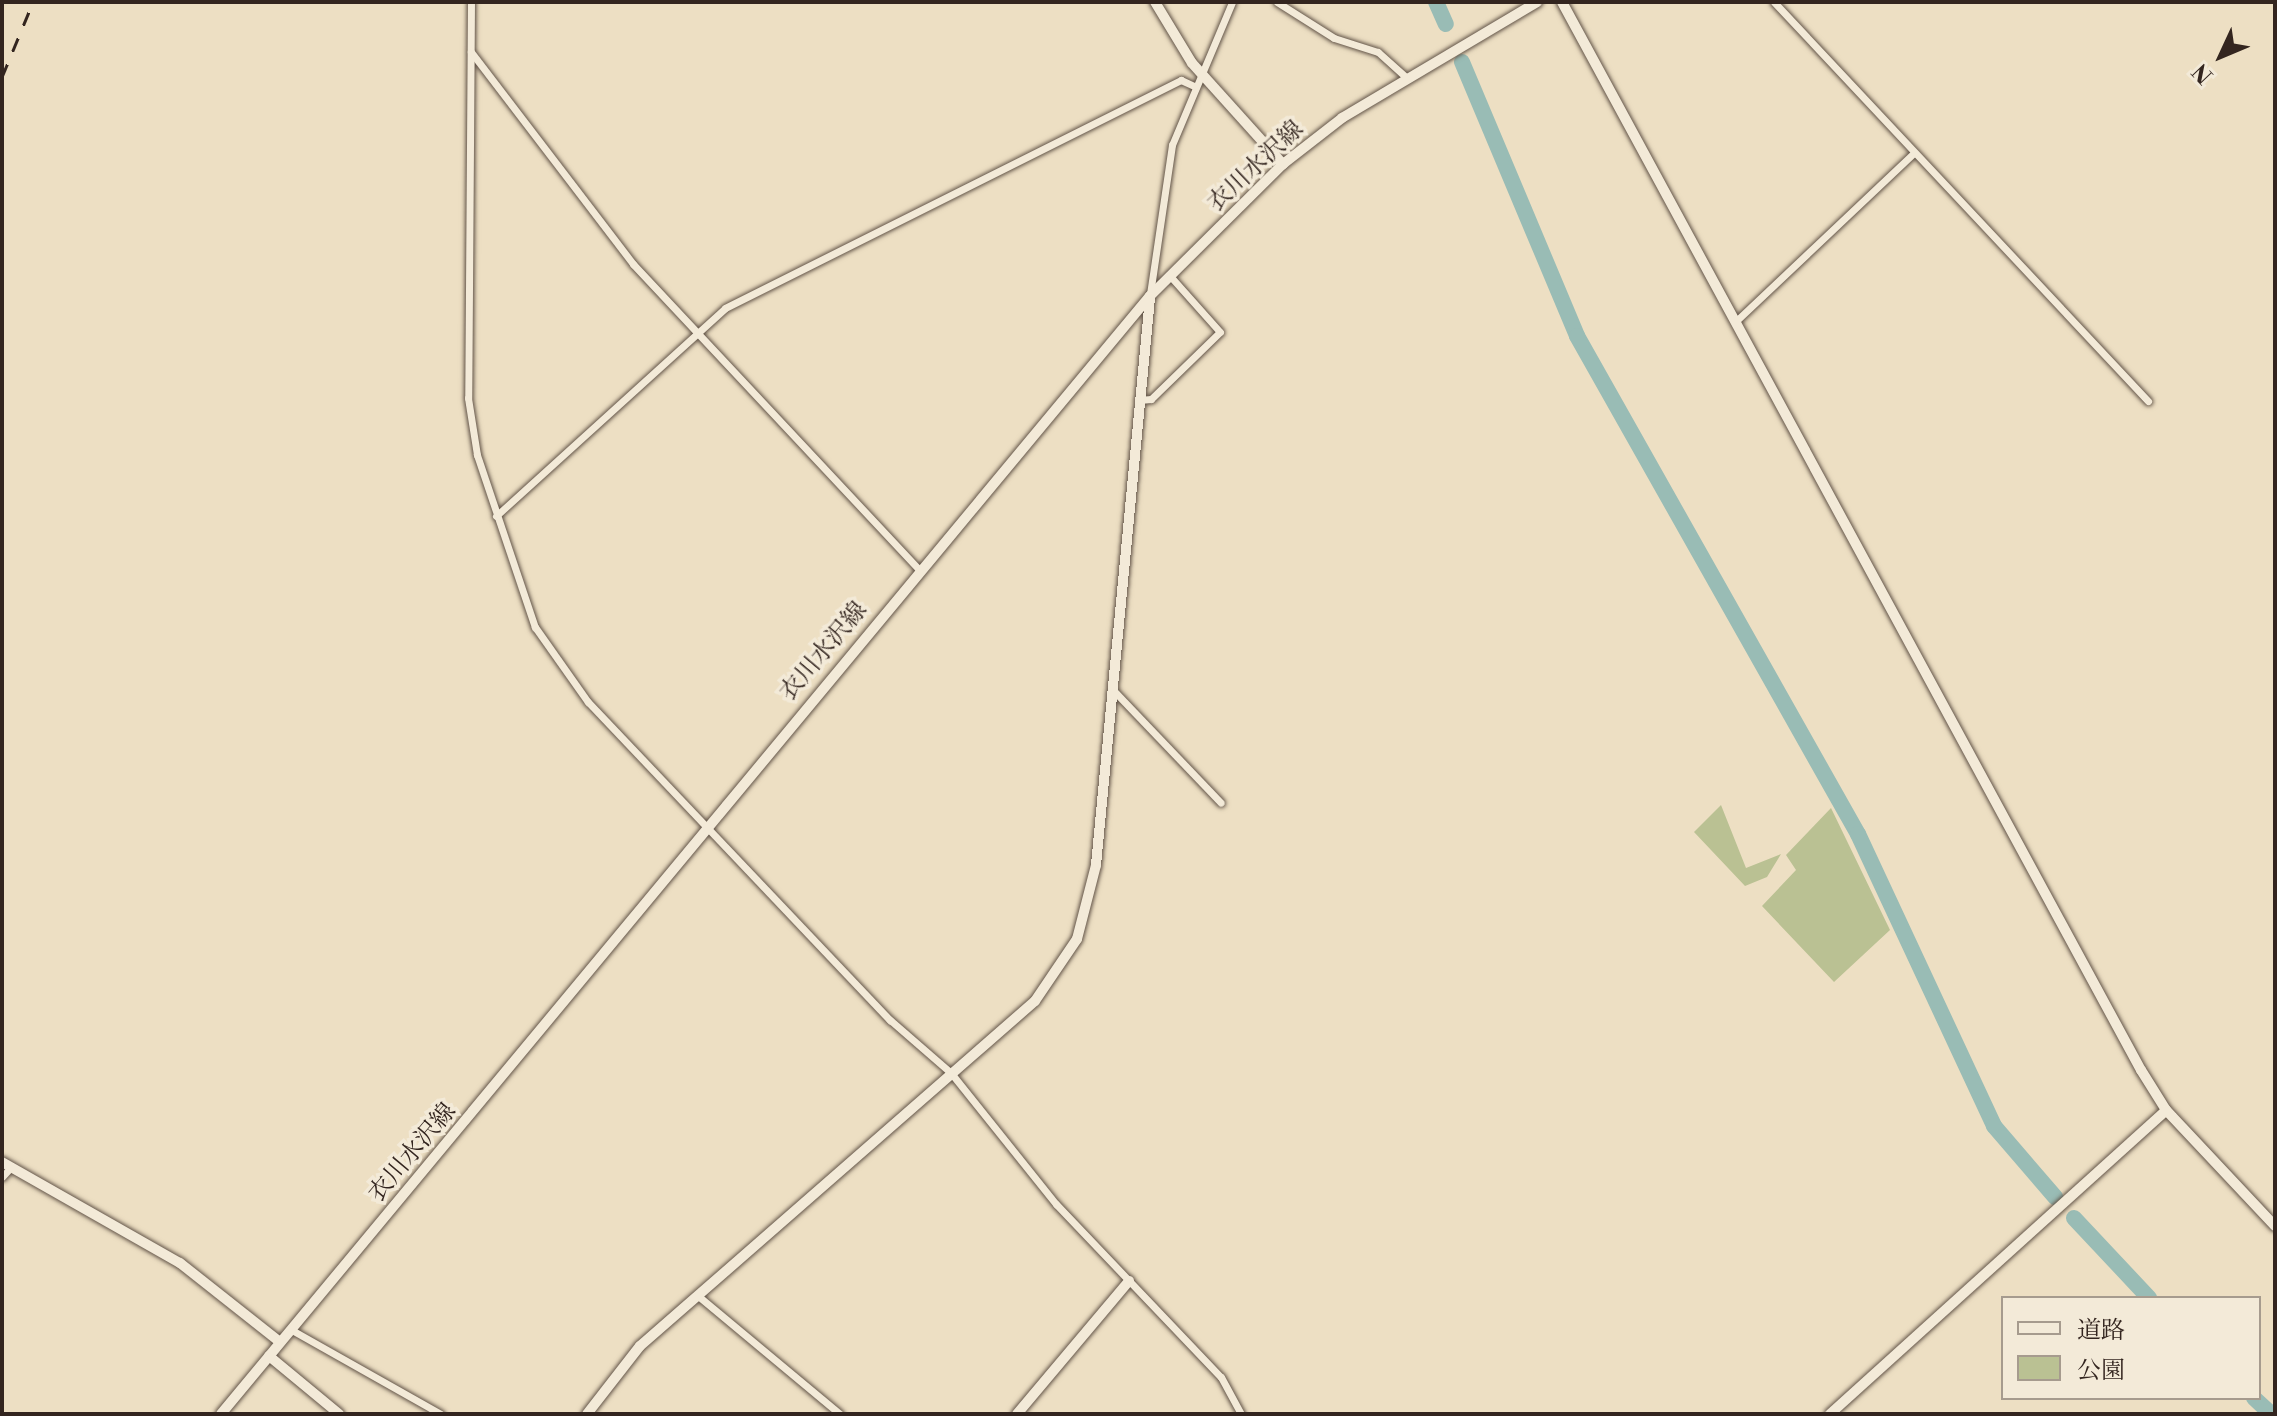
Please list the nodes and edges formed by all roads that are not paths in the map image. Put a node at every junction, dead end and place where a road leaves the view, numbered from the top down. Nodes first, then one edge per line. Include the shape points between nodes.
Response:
1 (471, 2) edge
2 (1155, 2) edge
3 (1232, 2) edge
4 (1277, 2) edge
5 (1537, 2) edge
6 (1562, 2) edge
7 (1774, 2) edge
8 (471, 52) junction
9 (1201, 74) junction
10 (1407, 78) junction
11 (1194, 86) junction
12 (1914, 153) junction
13 (1283, 164) junction
14 (1171, 277) junction
15 (1150, 296) junction
16 (1735, 322) junction
17 (697, 333) junction
18 (1137, 400) junction
19 (2148, 401) dead end
20 (496, 516) junction
21 (918, 569) junction
22 (1115, 692) junction
23 (1221, 803) dead end
24 (711, 827) junction
25 (951, 1073) junction
26 (2166, 1110) junction
27 (6, 1164) edge
28 (2, 1177) edge
29 (2275, 1226) edge
30 (1129, 1281) junction
31 (696, 1295) junction
32 (290, 1329) junction
33 (280, 1342) junction
34 (269, 1356) junction
35 (221, 1414) edge
36 (339, 1414) edge
37 (441, 1414) edge
38 (587, 1414) edge
39 (840, 1414) edge
40 (1017, 1414) edge
41 (1241, 1414) edge
42 (1830, 1414) edge

1 - 8 street
2 - 9 street
3 - 9 street
4 - 10 street via 1334,38 1378,52
5 - 10 street, 衣川水沢線
6 - 16 street
7 - 12 street
8 - 17 street via 633,264
8 - 20 street via 462,346 470,423
9 - 11 street
9 - 13 street
10 - 13 street, 衣川水沢線
11 - 15 street via 1165,171
11 - 17 street via 1181,80 751,294
12 - 16 street
12 - 19 street
13 - 14 street, 衣川水沢線
14 - 15 street, 衣川水沢線
14 - 18 street via 1220,332 1151,399
15 - 18 street
15 - 21 street, 衣川水沢線
16 - 26 street
17 - 20 street
17 - 21 street
18 - 22 street
20 - 24 street via 535,627 559,664
21 - 24 street, 衣川水沢線
22 - 23 street
22 - 25 street via 1096,865 1077,939 1035,1001
24 - 25 street via 890,1020
24 - 32 street, 衣川水沢線
25 - 30 street
25 - 31 street
26 - 29 street
26 - 42 street
27 - 28 street
27 - 33 street via 180,1263
30 - 40 street
30 - 41 street via 1221,1377
31 - 38 street via 640,1346
31 - 39 street
32 - 33 street, 衣川水沢線
32 - 37 street
33 - 34 street, 衣川水沢線
34 - 35 street, 衣川水沢線
34 - 36 street

